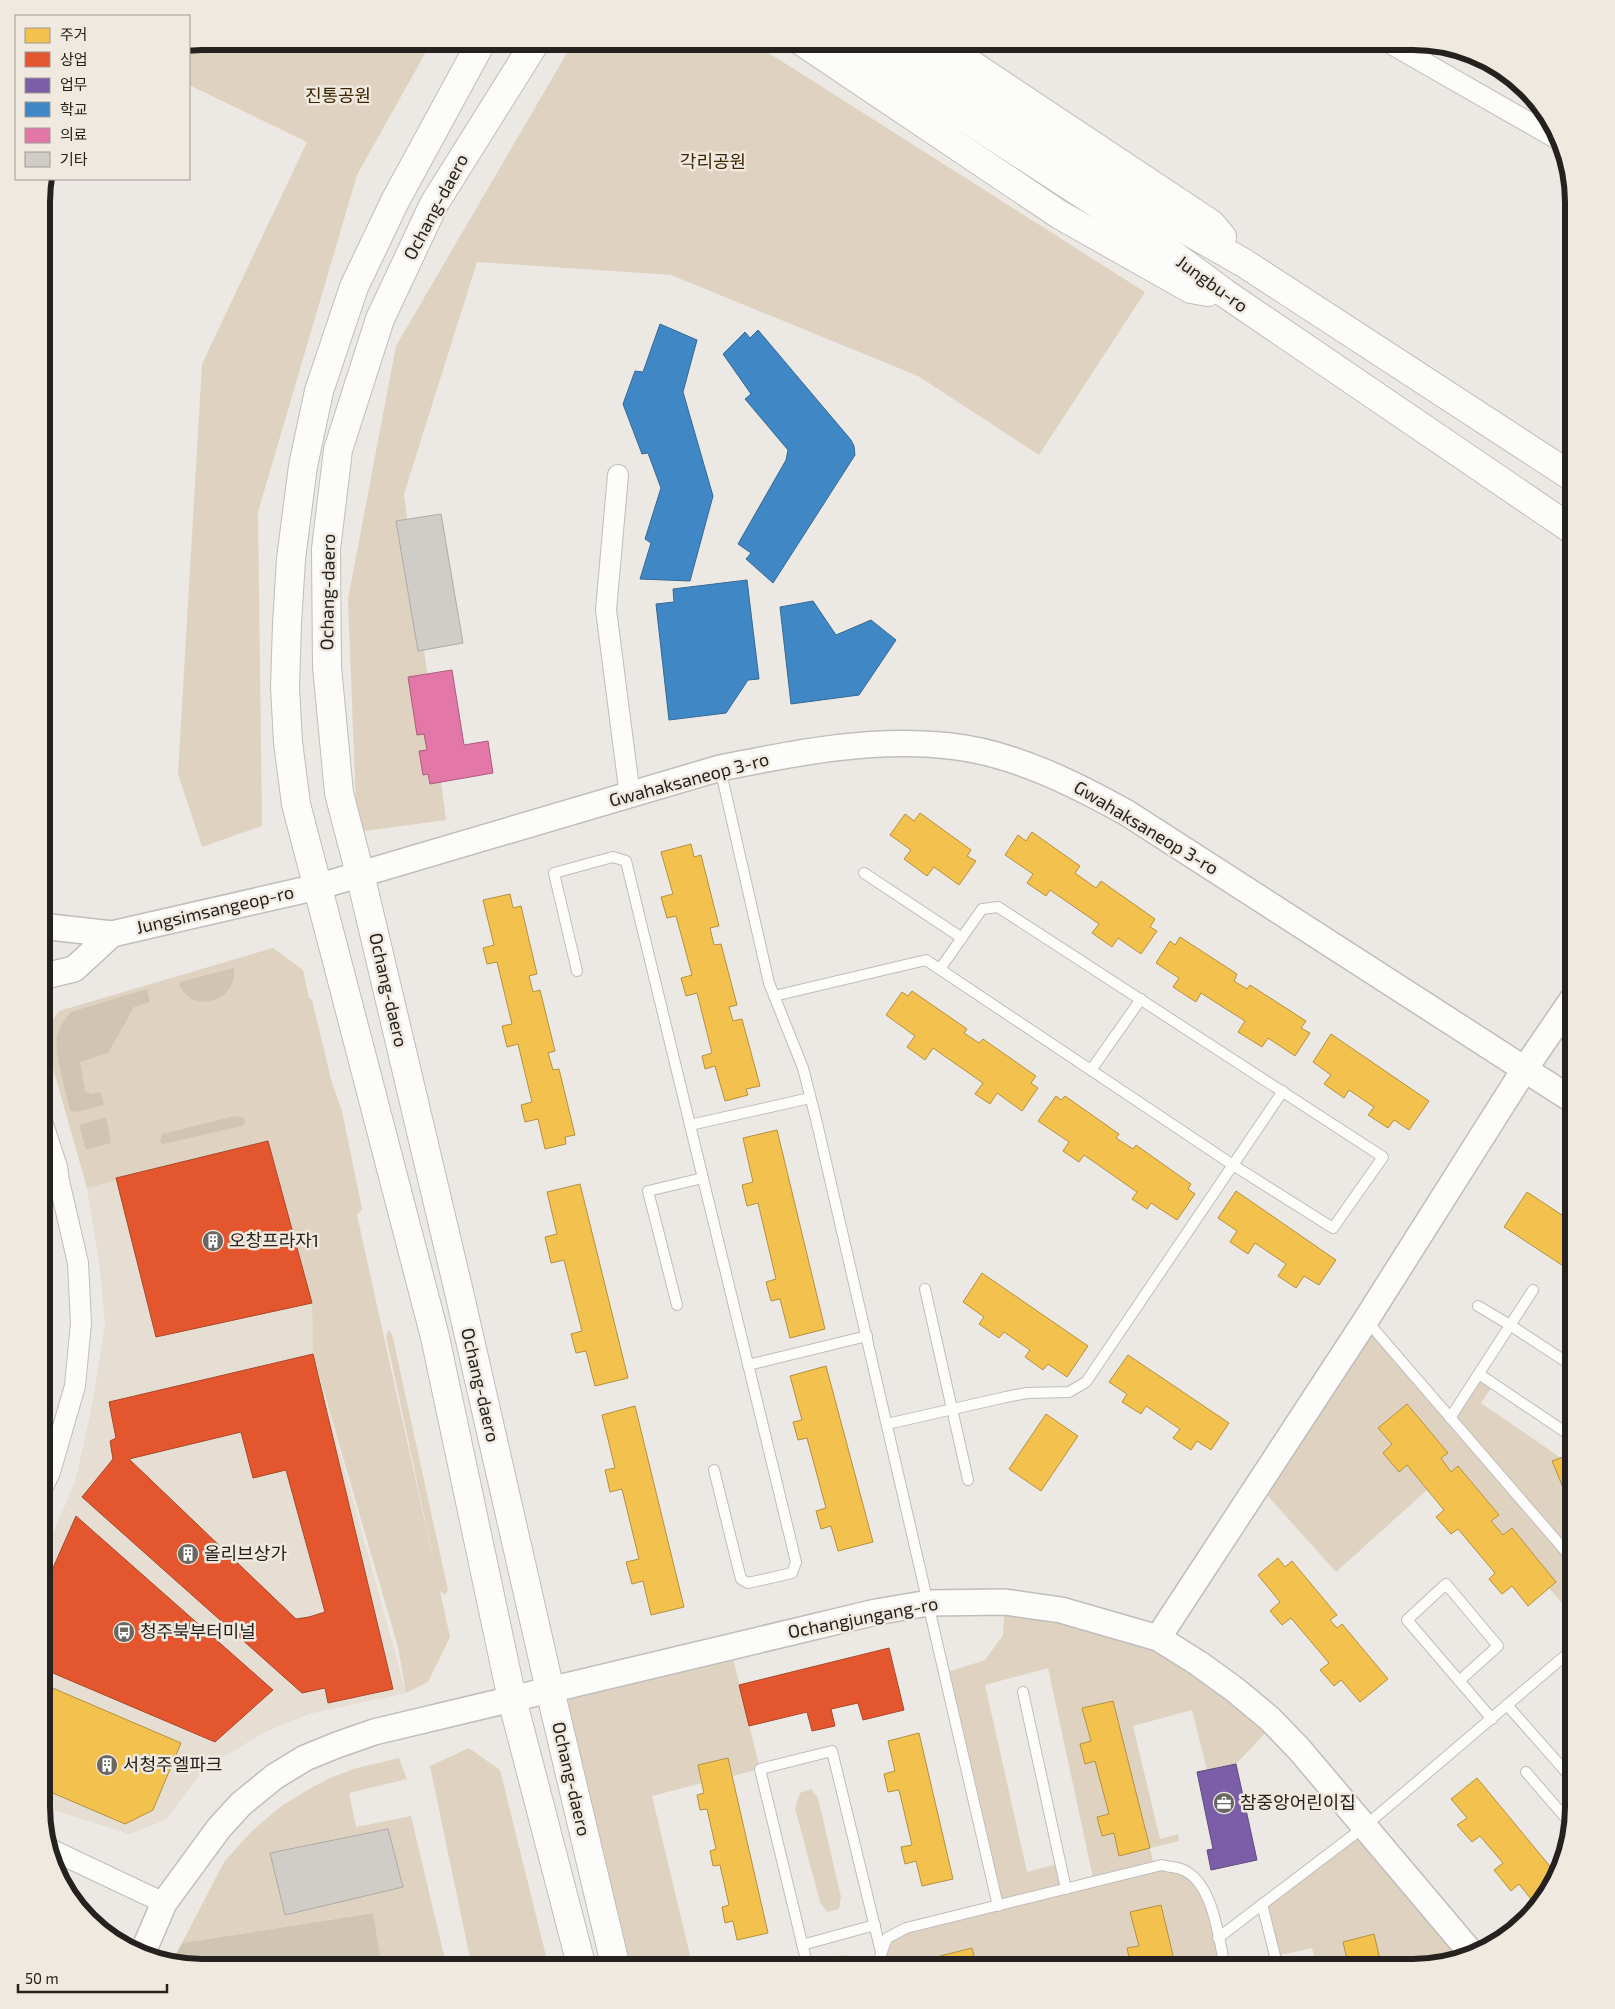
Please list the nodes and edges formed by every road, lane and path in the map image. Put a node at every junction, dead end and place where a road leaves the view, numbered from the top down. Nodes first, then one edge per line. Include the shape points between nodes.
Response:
1 (477, 50) edge
2 (530, 50) edge
3 (814, 50) edge
4 (861, 50) edge
5 (905, 50) edge
6 (948, 50) edge
7 (1423, 51) edge
8 (1548, 133) edge
9 (1244, 264) junction
10 (1226, 294) junction
11 (1565, 472) edge
12 (618, 475) dead end
13 (1565, 525) edge
14 (720, 768) junction
15 (630, 796) junction
16 (864, 873) dead end
17 (360, 874) junction
18 (317, 887) junction
19 (50, 927) edge
20 (112, 934) junction
21 (962, 938) junction
22 (940, 969) junction
23 (577, 971) dead end
24 (50, 978) edge
25 (774, 996) junction
26 (1140, 999) junction
27 (1565, 1010) edge
28 (1091, 1070) junction
29 (1524, 1070) junction
30 (1283, 1091) junction
31 (1565, 1095) edge
32 (810, 1098) junction
33 (690, 1125) junction
34 (50, 1146) edge
35 (1233, 1165) junction
36 (703, 1178) junction
37 (50, 1183) edge
38 (925, 1289) dead end
39 (1532, 1290) dead end
40 (677, 1305) dead end
41 (1478, 1306) dead end
42 (1366, 1320) junction
43 (1510, 1325) junction
44 (867, 1336) junction
45 (1565, 1361) edge
46 (748, 1365) junction
47 (1479, 1374) junction
48 (952, 1409) junction
49 (1450, 1418) junction
50 (887, 1424) junction
51 (1565, 1432) edge
52 (714, 1470) dead end
53 (50, 1472) edge
54 (968, 1480) dead end
55 (1565, 1551) edge
56 (929, 1603) junction
57 (1158, 1638) junction
58 (1565, 1656) edge
59 (1459, 1681) junction
60 (550, 1690) junction
61 (1023, 1692) dead end
62 (512, 1699) junction
63 (1507, 1705) junction
64 (1492, 1718) junction
65 (1565, 1771) edge
66 (1526, 1772) dead end
67 (1565, 1817) edge
68 (1364, 1827) junction
69 (57, 1852) edge
70 (1066, 1889) junction
71 (164, 1903) junction
72 (1262, 1904) junction
73 (998, 1906) junction
74 (875, 1925) junction
75 (1218, 1938) junction
76 (802, 1945) junction
77 (145, 1947) edge
78 (1467, 1948) edge
79 (881, 1952) junction
80 (580, 1959) edge
81 (614, 1959) edge
82 (806, 1959) edge
83 (879, 1959) edge
84 (1223, 1959) edge
85 (1276, 1959) edge

1 - 18 main road, Ochang-daero via 395,201 354,287 319,391 303,466 291,559 285,687 296,804
2 - 17 main road, Ochang-daero via 430,212 380,318 338,450 326,549 327,667 339,793
3 - 10 main road via 1060,215 1191,289
4 - 10 main road, Jungbu-ro via 1153,240
5 - 9 main road, Jungbu-ro via 1158,214
6 - 9 main road via 1211,224
7 - 8 street
9 - 11 main road, Jungbu-ro
10 - 13 main road, Jungbu-ro
12 - 15 street via 606,610
14 - 15 street, Gwahaksaneop 3-ro
14 - 25 lane
14 - 29 street, Gwahaksaneop 3-ro via 854,745 898,744 951,746 999,756 1034,768 1078,785 1127,813
15 - 17 street, Gwahaksaneop 3-ro
16 - 21 lane
17 - 18 street, Gwahaksaneop 3-ro
17 - 60 main road, Ochang-daero
18 - 20 street, Jungsimsangeop-ro
18 - 62 main road, Ochang-daero via 435,1337
19 - 20 street, Jungsimsangeop-ro
20 - 24 street, Jungsimsangeop-ro via 74,969
21 - 22 lane
21 - 26 lane via 982,909 998,907
22 - 25 lane via 926,960
22 - 28 lane
23 - 33 lane via 554,873 613,857 626,861
25 - 32 lane
26 - 28 lane
26 - 30 lane
27 - 29 street
28 - 35 lane
29 - 31 street, Gwahaksaneop 3-ro
29 - 42 street
30 - 35 lane
30 - 35 lane via 1383,1157 1333,1228
32 - 33 lane
32 - 44 lane
33 - 36 lane
34 - 37 street via 57,1167
35 - 48 lane via 1086,1382 1069,1392 1027,1393
36 - 40 lane via 648,1191
36 - 46 lane
37 - 53 street via 78,1263 81,1323 75,1386
38 - 48 lane
39 - 43 lane
41 - 43 lane
42 - 49 lane
42 - 57 street
43 - 45 lane
43 - 47 lane
44 - 46 lane
44 - 50 lane
46 - 52 lane via 796,1562 792,1573 748,1583 741,1579
47 - 49 lane
47 - 51 lane
48 - 50 lane
48 - 54 lane
49 - 55 lane
50 - 56 lane
56 - 57 street, Ochangjungang-ro via 1005,1602 1061,1610
56 - 60 street, Ochangjungang-ro via 825,1623
56 - 73 lane
57 - 68 street, Ochangjungang-ro via 1198,1663 1269,1718 1299,1748
58 - 63 lane
59 - 59 lane via 1498,1646 1446,1584 1407,1620
59 - 64 lane
60 - 62 street, Ochangjungang-ro
60 - 81 main road, Ochang-daero
61 - 70 lane
62 - 71 street, Ochangjungang-ro via 374,1732 305,1758 274,1777 241,1804 198,1854
62 - 80 main road, Ochang-daero
63 - 64 lane
63 - 65 lane
64 - 68 lane
66 - 67 lane
68 - 72 lane
68 - 78 street, Ochangjungang-ro
69 - 71 street
70 - 73 lane
70 - 75 lane via 1162,1866 1182,1869 1198,1881 1209,1899
71 - 77 street, Ochangjungang-ro
72 - 75 lane
72 - 85 lane
73 - 79 lane via 906,1928 887,1938
74 - 76 lane
74 - 76 lane via 832,1751 760,1769
74 - 79 lane
75 - 84 lane
76 - 82 lane
79 - 83 lane

